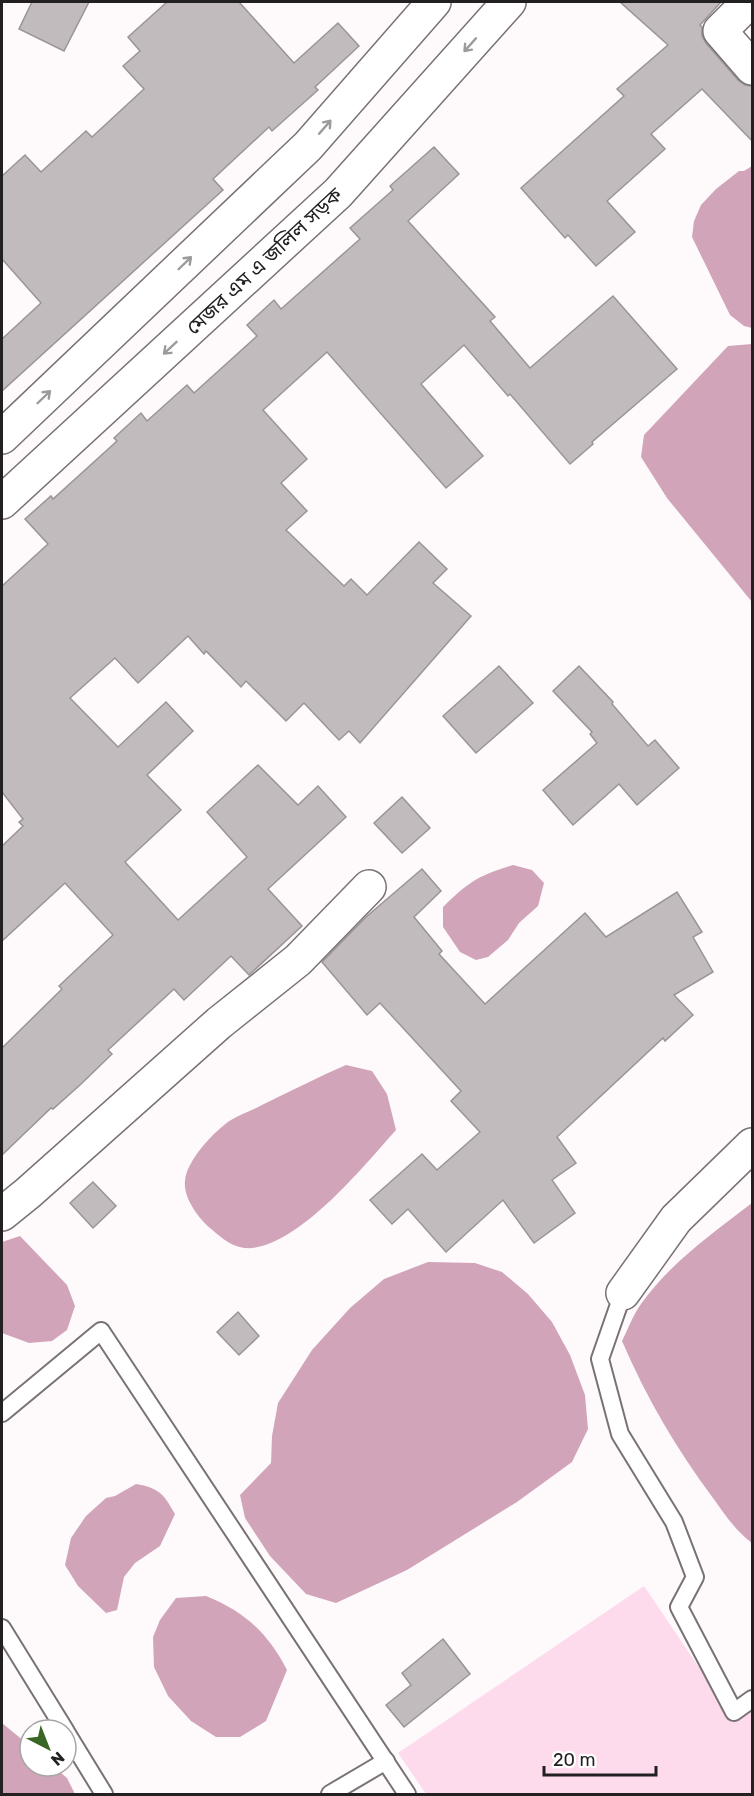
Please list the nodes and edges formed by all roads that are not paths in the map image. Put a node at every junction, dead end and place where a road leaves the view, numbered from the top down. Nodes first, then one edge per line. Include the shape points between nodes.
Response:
1 (434, 2) edge
2 (509, 2) edge
3 (748, 2) edge
4 (753, 68) edge
5 (2, 437) edge
6 (4, 496) edge
7 (369, 887) dead end
8 (753, 1145) edge
9 (2, 1214) edge
10 (623, 1293) joint
11 (2, 1413) edge
12 (2, 1628) edge
13 (753, 1699) edge
14 (57, 1718) edge
15 (78, 1752) edge
16 (386, 1761) junction
17 (104, 1794) edge
18 (330, 1794) edge
19 (407, 1794) edge

5 -> 1 main road via 308,146
2 -> 6 main road, মেজর এম এ জলিল সড়ক via 338,194
3 - 4 main road via 720,31
7 - 9 main road via 298,960 219,1023
8 - 10 main road via 676,1219
10 - 13 lane via 600,1359 620,1434 674,1522 695,1577 679,1607 735,1712
11 - 16 lane via 100,1331
12 - 14 lane
15 - 17 lane
16 - 18 lane
16 - 19 lane

